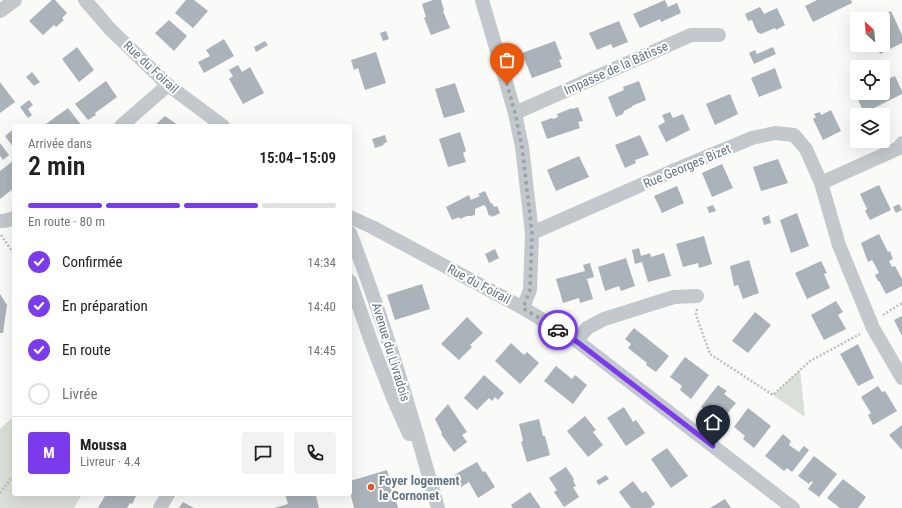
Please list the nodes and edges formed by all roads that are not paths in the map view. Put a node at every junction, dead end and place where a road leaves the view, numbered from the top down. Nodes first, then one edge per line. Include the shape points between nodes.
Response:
1 (15, 0) edge
2 (85, 0) edge
3 (482, 0) edge
4 (0, 11) edge
5 (719, 35) dead end
6 (168, 84) junction
7 (515, 113) junction
8 (123, 124) edge
9 (220, 124) edge
10 (902, 143) edge
11 (821, 183) junction
12 (352, 218) edge
13 (372, 227) junction
14 (352, 232) edge
15 (532, 233) junction
16 (352, 237) edge
17 (352, 287) edge
18 (697, 296) road end
19 (523, 308) junction
20 (576, 341) junction
21 (902, 378) edge
22 (428, 473) junction
23 (167, 496) edge
24 (160, 508) edge
25 (438, 508) edge
26 (793, 508) edge

1 - 4 street
2 - 6 street, Rue du Foirail via 110,29
3 - 7 street
5 - 7 street, Impasse de la Bâtisse via 691,35
6 - 8 street
6 - 9 street, Rue du Foirail
7 - 15 street via 522,147
10 - 11 street via 899,148
11 - 15 street, Rue Georges Bizet via 806,149 794,135 775,133 752,138
11 - 21 street, Rue Georges Bizet via 839,245 872,325
12 - 13 street, Rue du Foirail
13 - 14 street
13 - 19 street, Rue du Foirail
15 - 19 street via 530,290
16 - 22 street, Avenue du Livradois via 370,284
17 - 22 street, Avenue du Livradois via 392,398
18 - 20 street via 674,297 604,318 587,328
19 - 20 street, Rue du Foirail
20 - 26 street, Rue du Foirail
22 - 25 street, Avenue du Livradois
23 - 24 street

